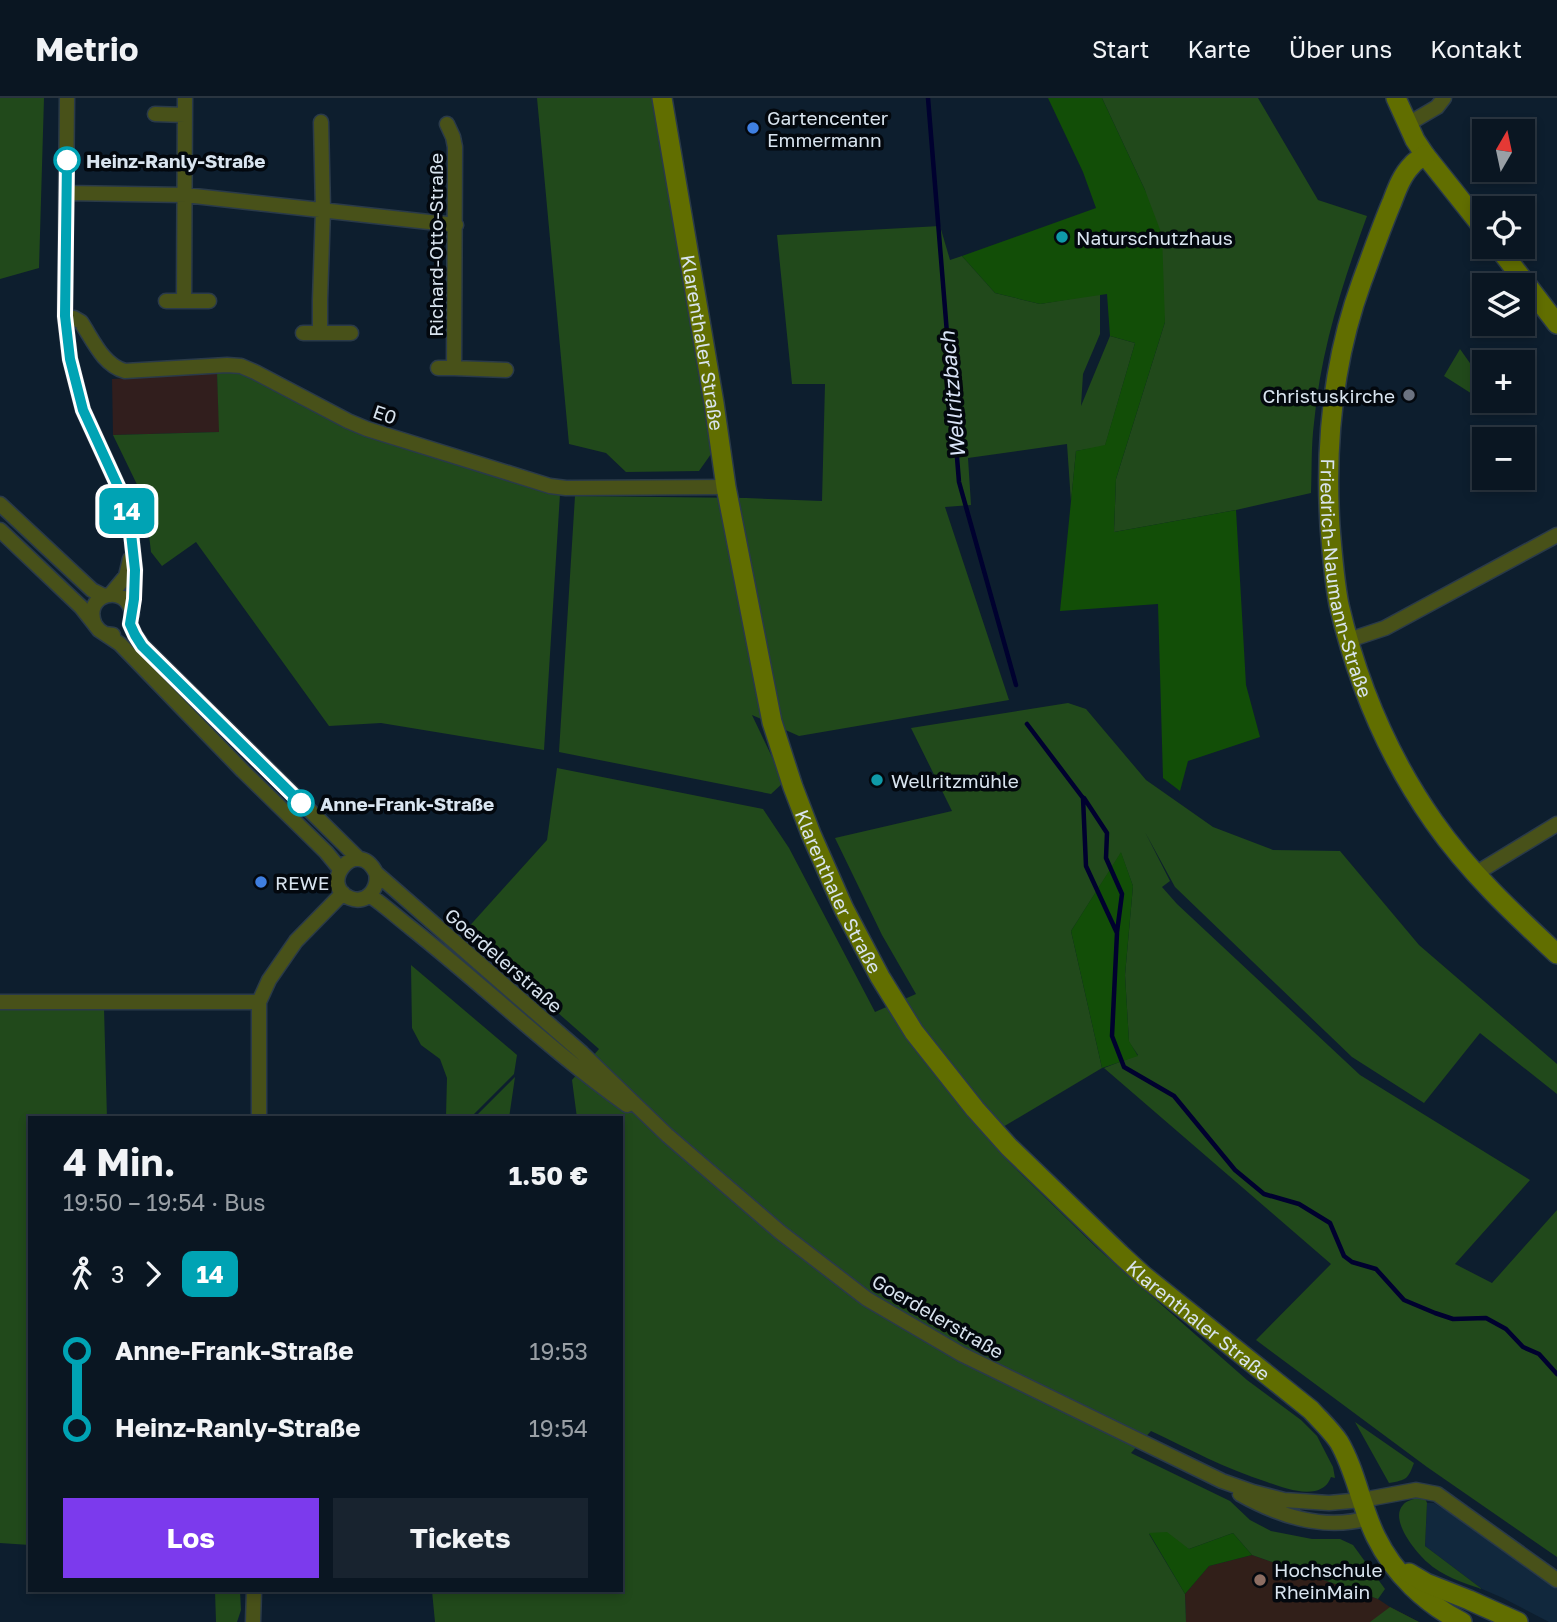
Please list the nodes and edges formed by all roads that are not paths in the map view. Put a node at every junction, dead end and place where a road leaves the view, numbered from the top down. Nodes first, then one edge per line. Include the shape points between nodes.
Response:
1 (67, 98) edge
2 (185, 98) edge
3 (662, 98) edge
4 (1396, 98) edge
5 (1444, 98) edge
6 (155, 114) dead end
7 (185, 115) junction
8 (321, 121) dead end
9 (447, 124) dead end
10 (1408, 124) junction
11 (1425, 155) junction
12 (66, 193) junction
13 (185, 195) junction
14 (323, 209) junction
15 (1472, 214) edge
16 (456, 225) junction
17 (1507, 259) edge
18 (166, 301) dead end
19 (184, 301) junction
20 (209, 301) dead end
21 (65, 316) junction
22 (1557, 324) edge
23 (303, 333) dead end
24 (320, 333) junction
25 (351, 333) dead end
26 (438, 368) dead end
27 (454, 368) junction
28 (506, 370) dead end
29 (726, 487) junction
30 (0, 503) edge
31 (0, 530) edge
32 (1557, 535) edge
33 (132, 537) junction
34 (107, 595) junction
35 (131, 617) junction
36 (100, 629) junction
37 (1349, 640) junction
38 (1557, 824) edge
39 (359, 859) junction
40 (340, 869) junction
41 (376, 873) junction
42 (1475, 874) junction
43 (343, 893) junction
44 (369, 895) junction
45 (1557, 954) edge
46 (0, 1002) edge
47 (260, 1002) junction
48 (259, 1116) edge
49 (667, 1135) junction
50 (1222, 1481) junction
51 (1365, 1509) junction
52 (1386, 1555) junction
53 (1557, 1580) edge
54 (254, 1592) edge
55 (253, 1622) edge
56 (1462, 1622) edge
57 (1518, 1622) edge

1 - 12 street
2 - 7 street
3 - 29 main road, Klarenthaler Straße
4 - 10 main road
5 - 10 street
6 - 7 street
7 - 13 street
8 - 14 street
9 - 16 street, Richard-Otto-Straße via 455,147
10 - 11 main road
11 - 15 main road
11 - 37 main road, Friedrich-Naumann-Straße via 1401,179 1384,221 1356,296 1337,373 1328,490 1334,571
12 - 13 street
12 - 21 street
13 - 14 street
13 - 19 street
14 - 16 street
14 - 24 street
16 - 27 street, Richard-Otto-Straße
17 - 22 main road
18 - 19 street
19 - 20 street
21 - 29 street, E0 via 81,322 116,369 241,366 367,429 533,482 565,488
21 - 33 street via 83,410 122,495
23 - 24 street
24 - 25 street
26 - 27 street
27 - 28 street
29 - 51 main road, Klarenthaler Straße via 772,722 789,776 844,909 914,1032 1001,1138 1119,1254 1311,1410 1339,1442
30 - 34 street, Goerdelerstraße via 92,590
31 - 36 street
32 - 37 street via 1385,628
33 - 34 street via 126,576
33 - 35 street
34 - 35 street, Goerdelerstraße via 127,601
34 - 36 street via 93,606 92,616
35 - 36 street via 120,633
35 - 39 street, Goerdelerstraße via 142,646
36 - 40 street via 126,650
37 - 42 main road, Friedrich-Naumann-Straße via 1371,706 1401,769 1435,824
38 - 42 street
39 - 40 street
39 - 41 street, Goerdelerstraße
40 - 43 street via 337,882
41 - 44 street via 376,885
41 - 49 street, Goerdelerstraße via 582,1053
42 - 45 main road, Friedrich-Naumann-Straße
43 - 44 street via 359,899
43 - 47 street via 296,941
44 - 49 street, Goerdelerstraße via 573,1065
46 - 47 street
47 - 48 street
49 - 50 street, Goerdelerstraße via 867,1299 961,1354
50 - 51 street, Goerdelerstraße via 1296,1502
50 - 51 street, Goerdelerstraße via 1260,1505 1294,1518 1342,1524
51 - 52 main road, Klarenthaler Straße
51 - 53 street via 1416,1490 1437,1494
52 - 56 main road, Klarenthaler Straße via 1419,1593
52 - 57 main road, Klarenthaler Straße via 1426,1583
54 - 55 street

